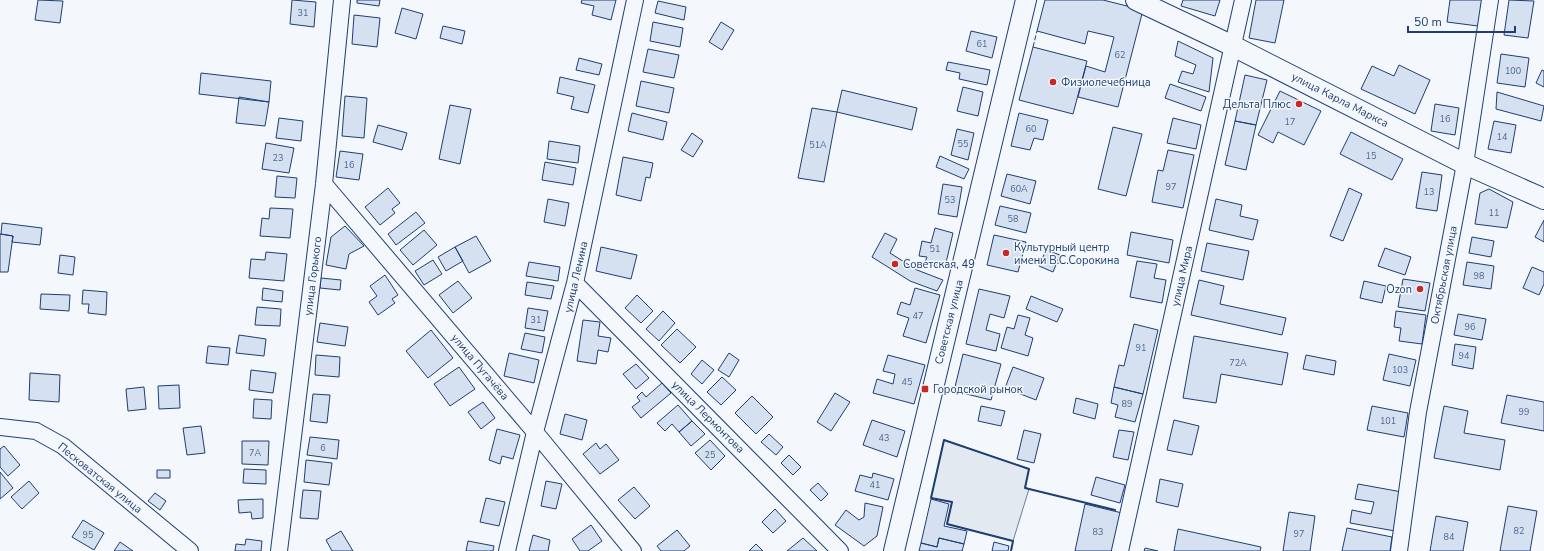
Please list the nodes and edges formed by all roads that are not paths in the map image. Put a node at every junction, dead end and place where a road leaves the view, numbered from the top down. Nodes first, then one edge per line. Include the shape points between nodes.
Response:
1 (342, 0) edge
2 (635, 0) edge
3 (1026, 0) edge
4 (1136, 0) edge
5 (1243, 0) edge
6 (1490, 0) edge
7 (1233, 46) junction
8 (1465, 164) junction
9 (324, 184) junction
10 (1544, 199) edge
11 (575, 283) junction
12 (0, 427) edge
13 (535, 432) junction
14 (190, 551) edge
15 (279, 551) edge
16 (507, 551) edge
17 (633, 551) edge
18 (840, 551) edge
19 (894, 551) edge
20 (1120, 551) edge
21 (1399, 551) edge

1 - 9 street, улица Горького
2 - 11 street, улица Ленина
3 - 19 main road, Советская улица
4 - 7 main road, улица Карла Маркса
5 - 7 street, улица Мира
6 - 8 street, Октябрьская улица
7 - 8 main road, улица Карла Маркса
7 - 20 street, улица Мира
8 - 10 main road, улица Карла Маркса
8 - 21 street, Октябрьская улица via 1418,412
9 - 13 street, улица Пугачёва
9 - 15 street, улица Горького
11 - 13 street, улица Ленина
11 - 18 street, улица Лермонтова
12 - 14 street, Песковатская улица via 36,431 63,446
13 - 16 street, улица Ленина
13 - 17 street, улица Пугачёва

